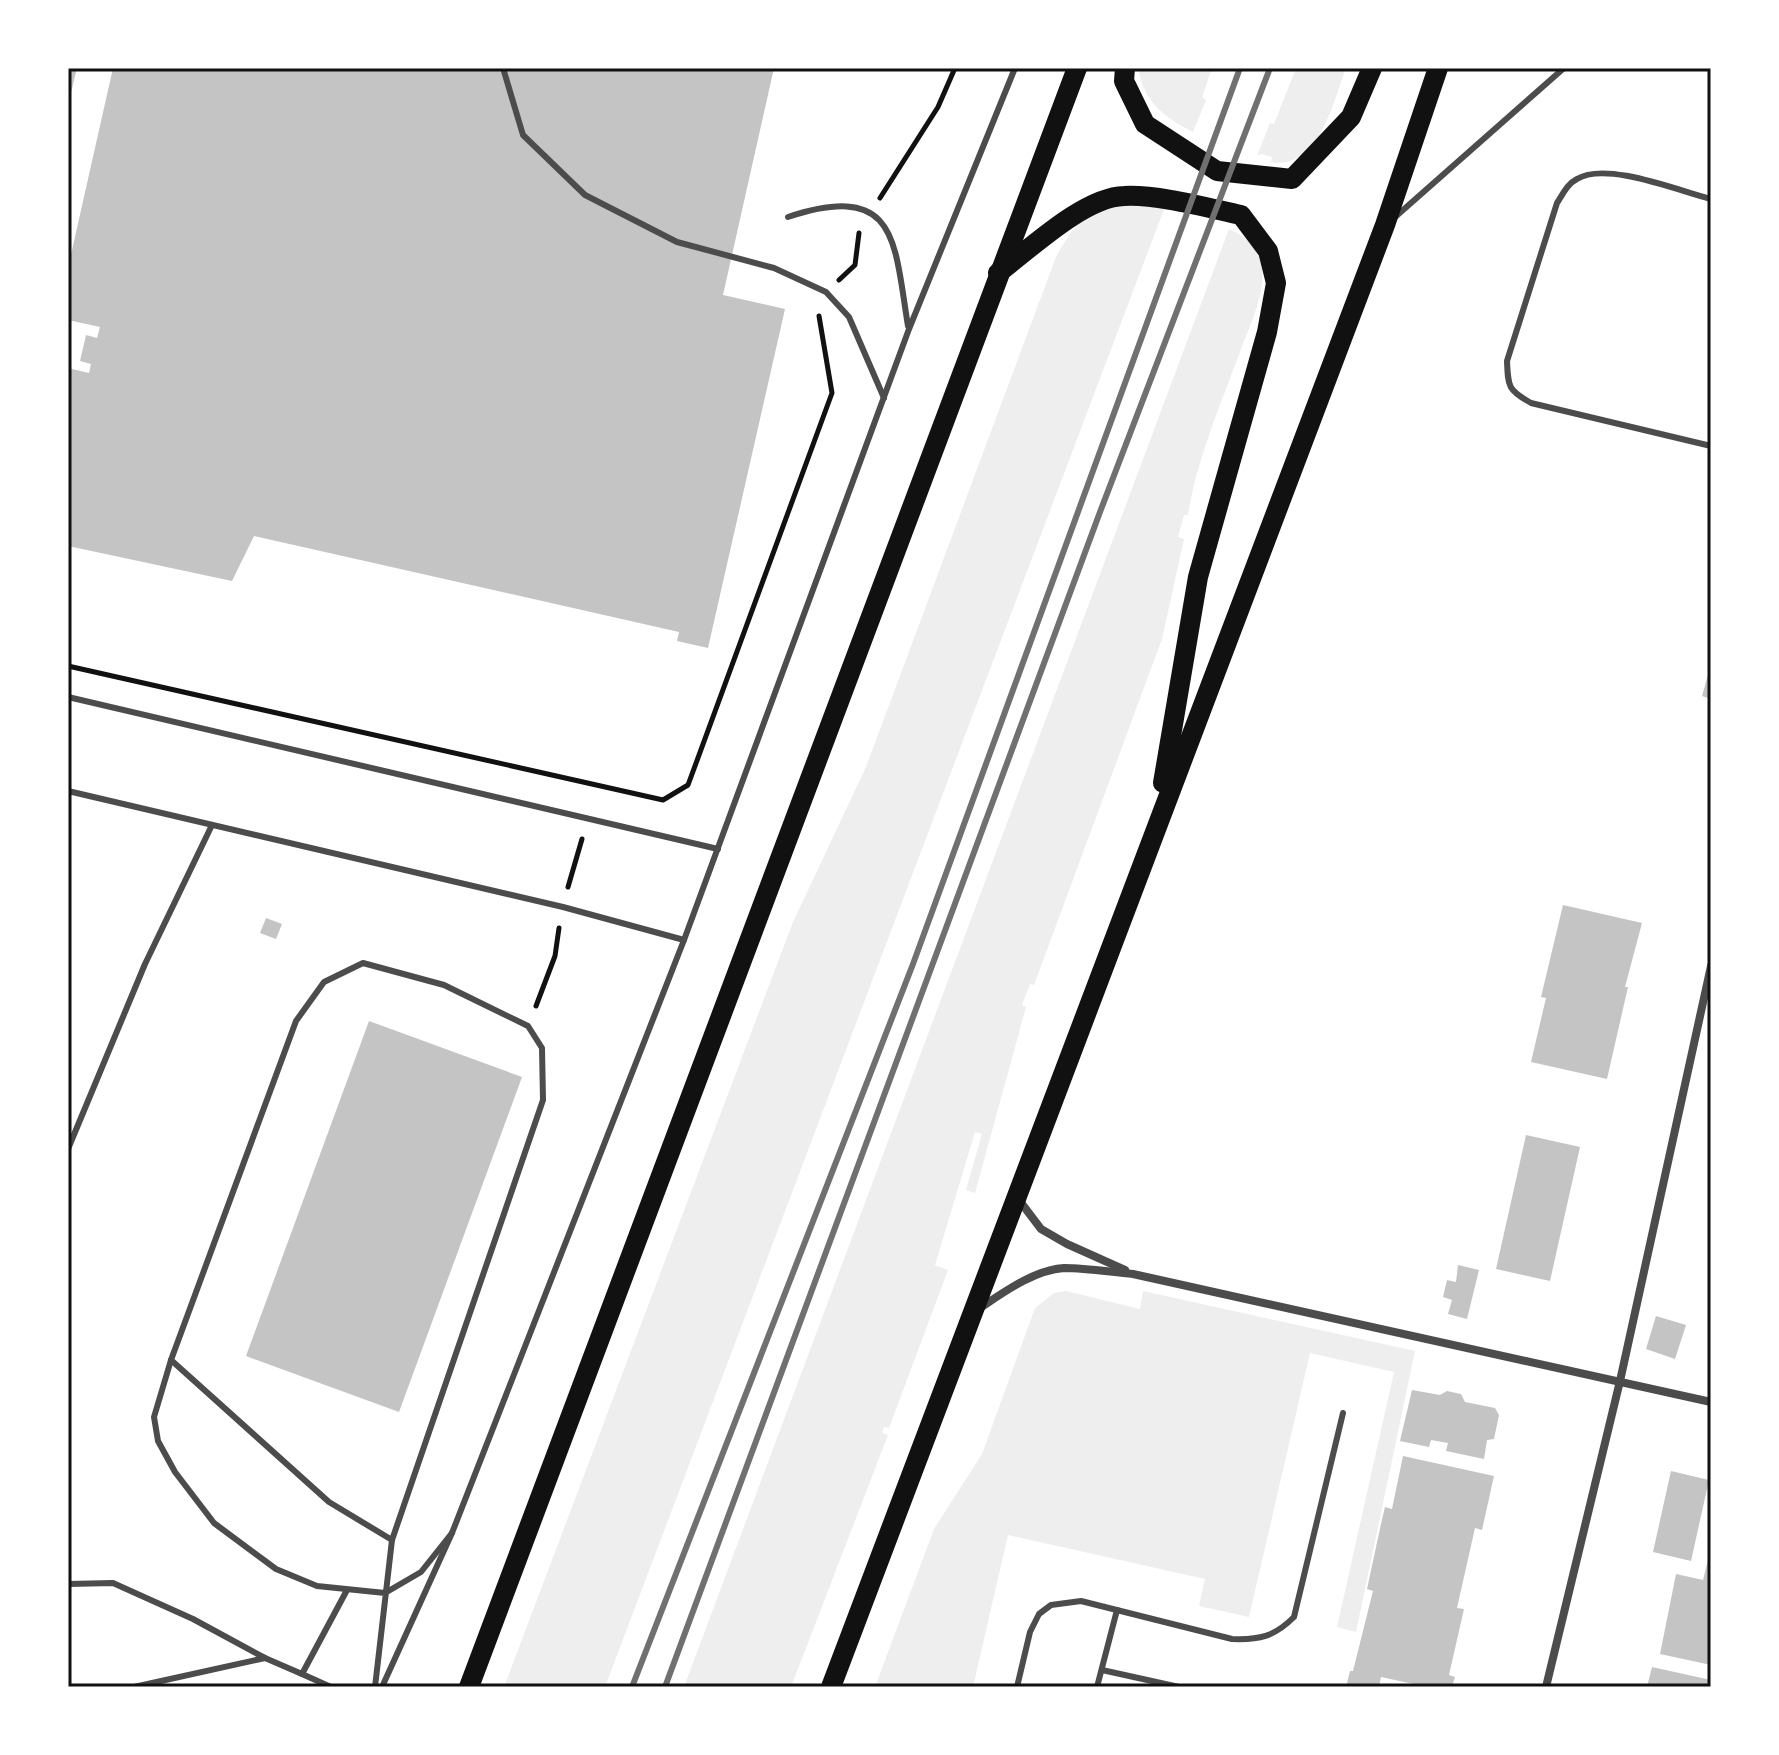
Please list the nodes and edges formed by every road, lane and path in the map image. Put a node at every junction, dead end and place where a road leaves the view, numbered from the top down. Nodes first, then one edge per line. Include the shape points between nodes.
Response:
1 (503, 68) edge
2 (955, 68) edge
3 (1015, 68) edge
4 (1077, 68) edge
5 (1125, 68) edge
6 (1372, 68) edge
7 (1438, 68) edge
8 (1564, 68) edge
9 (1711, 199) edge
10 (871, 212) junction
11 (788, 217) dead end
12 (1385, 225) junction
13 (998, 273) junction
14 (826, 292) junction
15 (909, 329) junction
16 (884, 398) junction
17 (1711, 446) edge
18 (68, 666) edge
19 (68, 697) edge
20 (68, 791) edge
21 (212, 825) junction
22 (1156, 826) junction
23 (718, 849) junction
24 (684, 940) junction
25 (1711, 966) edge
26 (68, 1149) edge
27 (1017, 1196) junction
28 (1133, 1274) junction
29 (973, 1313) junction
30 (171, 1360) junction
31 (1620, 1381) junction
32 (1711, 1402) edge
33 (1343, 1413) dead end
34 (452, 1533) junction
35 (392, 1540) junction
36 (68, 1584) edge
37 (347, 1590) junction
38 (385, 1593) junction
39 (1117, 1610) junction
40 (265, 1658) junction
41 (1102, 1670) junction
42 (302, 1674) junction
43 (134, 1687) edge
44 (331, 1687) edge
45 (375, 1687) edge
46 (382, 1687) edge
47 (469, 1687) edge
48 (831, 1687) edge
49 (1017, 1687) edge
50 (1097, 1687) edge
51 (1179, 1687) edge
52 (1546, 1687) edge

1 - 14 lane via 523,135 585,195 677,242 774,268
2 - 10 path via 938,107
3 - 15 lane
4 - 13 main road
5 - 6 main road via 1124,81 1145,124 1217,171 1292,179 1351,117
7 - 12 main road
8 - 12 lane
9 - 17 lane via 1612,172 1588,174 1568,186 1557,203 1507,361 1508,384 1531,403
10 - 11 lane via 845,206
10 - 14 path via 860,225 855,265
10 - 15 lane via 886,226 896,252
12 - 22 main road
13 - 22 main road via 1080,210 1123,196 1241,215 1268,251 1276,283 1267,332 1198,577
13 - 47 main road
14 - 16 lane via 849,317
14 - 18 path via 816,303 832,393 688,785 663,800
15 - 16 lane
16 - 23 lane
19 - 23 lane
20 - 21 lane
21 - 24 lane
21 - 26 lane via 145,964
22 - 27 main road
23 - 24 lane
24 - 34 lane
25 - 31 street
27 - 28 street via 1041,1229
27 - 29 main road
28 - 29 street via 1062,1268 1008,1290
28 - 31 street
29 - 48 main road
30 - 35 lane via 329,1502
30 - 35 lane via 296,1021 324,982 363,963 444,985 528,1026 542,1048 543,1100
30 - 37 lane via 154,1417 158,1441 214,1523 276,1569 317,1586
31 - 32 street
31 - 52 street
33 - 39 lane via 1294,1617 1283,1628 1258,1640 1232,1639
34 - 38 lane via 421,1572
34 - 46 lane
35 - 38 lane
36 - 40 lane via 113,1583
37 - 38 lane
37 - 42 lane
38 - 45 lane
39 - 41 lane
39 - 49 lane via 1081,1601 1051,1605 1039,1614
40 - 42 lane
40 - 43 lane
41 - 50 lane
41 - 51 lane
42 - 44 lane

